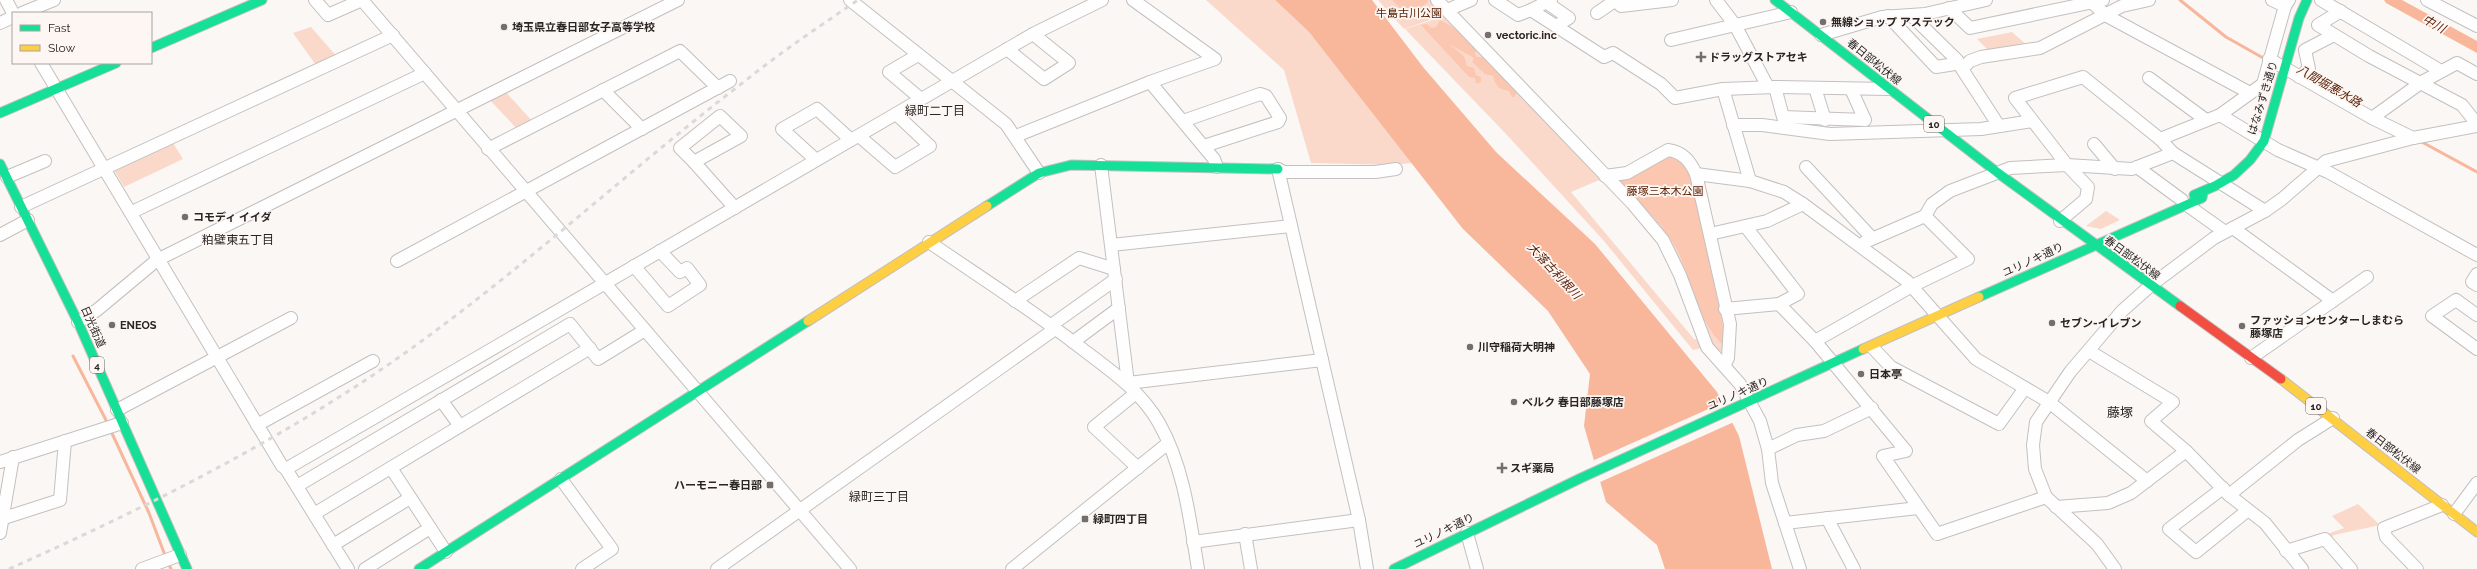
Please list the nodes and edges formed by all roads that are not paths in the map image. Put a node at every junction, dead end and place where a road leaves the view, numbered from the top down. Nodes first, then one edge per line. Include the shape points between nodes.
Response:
1 (6, 0) edge
2 (54, 0) edge
3 (262, 0) edge
4 (315, 0) edge
5 (362, 0) edge
6 (678, 0) edge
7 (850, 0) edge
8 (1102, 0) edge
9 (1133, 0) edge
10 (1437, 0) edge
11 (1471, 0) edge
12 (1495, 0) edge
13 (1616, 0) edge
14 (1672, 0) edge
15 (1716, 0) edge
16 (1776, 0) edge
17 (2103, 0) edge
18 (2149, 0) edge
19 (2272, 0) edge
20 (2307, 0) edge
21 (2321, 0) edge
22 (2427, 0) edge
23 (1549, 1) edge
24 (1979, 1) edge
25 (2090, 1) edge
26 (1647, 2) edge
27 (2287, 3) edge
28 (1949, 8) junction
29 (1447, 10) junction
30 (1531, 10) junction
31 (2341, 11) junction
32 (24, 12) edge
33 (1791, 12) junction
34 (1597, 13) dead end
35 (12, 15) edge
36 (1911, 15) junction
37 (1888, 16) junction
38 (2107, 16) junction
39 (12, 17) edge
40 (0, 23) edge
41 (1735, 25) junction
42 (1556, 26) junction
43 (2477, 26) edge
44 (1033, 34) junction
45 (393, 35) junction
46 (1821, 35) junction
47 (2334, 35) junction
48 (1671, 40) dead end
49 (152, 48) edge
50 (1007, 49) junction
51 (918, 55) junction
52 (2268, 61) junction
53 (42, 64) edge
54 (114, 64) edge
55 (2285, 68) junction
56 (2441, 71) junction
57 (425, 73) junction
58 (2477, 74) edge
59 (2299, 77) junction
60 (2149, 78) dead end
61 (730, 81) dead end
62 (951, 82) junction
63 (1150, 82) junction
64 (2422, 82) junction
65 (1771, 87) junction
66 (718, 88) junction
67 (1815, 88) junction
68 (56, 89) junction
69 (1723, 89) junction
70 (1851, 89) junction
71 (1888, 89) junction
72 (603, 90) junction
73 (2250, 93) junction
74 (921, 99) junction
75 (455, 111) junction
76 (0, 113) edge
77 (896, 114) junction
78 (2220, 115) junction
79 (2372, 118) junction
80 (1825, 120) junction
81 (2206, 120) junction
82 (1183, 121) junction
83 (2032, 121) junction
84 (1733, 125) junction
85 (2477, 125) edge
86 (1999, 126) junction
87 (642, 129) junction
88 (1942, 130) junction
89 (1016, 136) junction
90 (855, 138) junction
91 (2160, 138) junction
92 (2413, 138) junction
93 (2264, 142) junction
94 (2094, 144) dead end
95 (1204, 146) junction
96 (488, 149) junction
97 (2173, 153) junction
98 (816, 160) junction
99 (45, 161) dead end
100 (694, 162) junction
101 (0, 164) edge
102 (1101, 165) junction
103 (2067, 165) junction
104 (1217, 167) junction
105 (1806, 167) dead end
106 (2137, 167) junction
107 (2317, 167) junction
108 (106, 168) junction
109 (1278, 169) junction
110 (1396, 169) dead end
111 (2115, 169) junction
112 (1039, 173) junction
113 (1696, 174) junction
114 (1998, 174) junction
115 (1605, 176) junction
116 (7, 178) junction
117 (1750, 181) junction
118 (2223, 184) junction
119 (526, 192) junction
120 (2185, 203) junction
121 (1803, 204) junction
122 (21, 207) junction
123 (735, 208) junction
124 (2265, 211) junction
125 (132, 212) junction
126 (1925, 216) junction
127 (28, 220) junction
128 (2060, 220) junction
129 (1291, 226) junction
130 (1746, 227) junction
131 (2229, 230) junction
132 (1710, 234) junction
133 (0, 235) edge
134 (1872, 238) junction
135 (928, 242) junction
136 (1111, 245) junction
137 (1859, 245) junction
138 (2094, 245) junction
139 (660, 251) junction
140 (2477, 255) edge
141 (157, 260) junction
142 (397, 261) dead end
143 (634, 266) junction
144 (1115, 274) junction
145 (2477, 274) edge
146 (2367, 277) dead end
147 (605, 283) junction
148 (2477, 285) edge
149 (1912, 286) junction
150 (2150, 286) junction
151 (1015, 301) junction
152 (2333, 301) junction
153 (1779, 304) junction
154 (1119, 308) junction
155 (1725, 309) junction
156 (2477, 315) edge
157 (1937, 317) junction
158 (291, 318) dead end
159 (78, 322) junction
160 (1053, 327) junction
161 (644, 330) junction
162 (1815, 341) junction
163 (1073, 342) junction
164 (1872, 347) junction
165 (590, 348) junction
166 (2477, 349) edge
167 (2089, 351) junction
168 (216, 358) junction
169 (2251, 358) junction
170 (1322, 360) junction
171 (373, 361) dead end
172 (1835, 364) junction
173 (1724, 366) junction
174 (1132, 388) junction
175 (2025, 388) junction
176 (697, 392) junction
177 (441, 400) junction
178 (1750, 401) junction
179 (2049, 402) junction
180 (1872, 408) junction
181 (117, 410) junction
182 (2332, 418) junction
183 (122, 423) junction
184 (257, 425) junction
185 (460, 426) junction
186 (65, 441) junction
187 (1168, 444) junction
188 (1768, 449) junction
189 (2186, 451) junction
190 (13, 457) junction
191 (0, 462) edge
192 (391, 468) junction
193 (1138, 468) junction
194 (286, 469) junction
195 (561, 479) junction
196 (2147, 480) junction
197 (2477, 483) edge
198 (297, 486) junction
199 (2226, 492) junction
200 (2046, 497) junction
201 (410, 498) junction
202 (2442, 505) junction
203 (2056, 507) junction
204 (1918, 508) junction
205 (800, 510) junction
206 (2248, 510) junction
207 (314, 514) junction
208 (2454, 514) junction
209 (4, 518) junction
210 (1827, 518) junction
211 (1359, 520) junction
212 (1785, 523) junction
213 (430, 528) junction
214 (2477, 532) edge
215 (0, 533) edge
216 (1467, 533) junction
217 (1245, 534) junction
218 (1193, 542) junction
219 (333, 545) junction
220 (2286, 551) junction
221 (446, 552) junction
222 (180, 556) junction
223 (142, 569) edge
224 (186, 569) edge
225 (348, 569) edge
226 (365, 569) edge
227 (420, 569) edge
228 (582, 569) edge
229 (717, 569) edge
230 (850, 569) edge
231 (1012, 569) edge
232 (1198, 569) edge
233 (1251, 569) edge
234 (1367, 569) edge
235 (1394, 569) edge
236 (1477, 569) edge
237 (1800, 569) edge
238 (1854, 569) edge
239 (2115, 569) edge
240 (2302, 569) edge
241 (2351, 569) edge
242 (2417, 569) edge

1 - 35 street
2 - 32 street
3 - 49 main road
4 - 5 street via 328,15
5 - 45 street
6 - 75 street
7 - 51 street
8 - 44 street
9 - 63 street via 1215,59
10 - 29 street
11 - 29 street
12 - 30 street via 1518,16
13 - 26 street via 1621,6
13 - 34 street
14 - 26 street
15 - 41 street
16 - 33 main road, 春日部松伏線 / 10
17 - 25 street
18 - 38 street via 2122,6
19 - 27 street
20 - 55 main road, はなみずき通り via 2299,18
21 - 31 street
22 - 43 street
23 - 30 street
23 - 42 street via 1568,18
24 - 28 street
25 - 28 street via 1970,28
25 - 38 street
27 - 52 street
28 - 36 street
29 - 115 street
30 - 42 street
31 - 47 street via 2318,23
31 - 56 street
33 - 41 street
33 - 46 main road, 春日部松伏線 / 10
36 - 37 street
36 - 37 street via 1957,60 1955,64 1936,67
37 - 46 street
38 - 73 street
38 - 86 street via 2040,48 1981,57 1970,61 1962,69
39 - 40 street
41 - 48 street
41 - 65 street
42 - 69 street via 1604,57 1613,53 1661,84 1675,98
44 - 50 street
44 - 50 street via 1069,64 1044,79
45 - 57 street
45 - 108 street
46 - 71 main road, 春日部松伏線 / 10
47 - 59 street via 2305,50 2309,69
47 - 64 street via 2369,56
50 - 62 street
51 - 62 street
51 - 74 street via 889,72
52 - 55 street
52 - 73 street via 2263,84
53 - 68 street
54 - 68 main road
55 - 59 street
55 - 93 main road, はなみずき通り
56 - 58 street via 2457,63
56 - 64 street
57 - 75 street
57 - 125 street
59 - 79 street
60 - 81 street
61 - 66 street
62 - 74 street
62 - 89 street via 1006,124
63 - 82 street
63 - 89 street
64 - 79 street
64 - 85 street via 2462,105
65 - 67 street
65 - 69 street
65 - 80 street via 1783,117
66 - 72 street via 680,51
66 - 87 street
67 - 70 street
67 - 80 street
68 - 76 main road
68 - 108 street
69 - 84 street
70 - 71 street
70 - 80 street via 1865,120
71 - 88 main road, 春日部松伏線 / 10
72 - 87 street
72 - 96 street
73 - 78 street
74 - 77 street
75 - 96 street
75 - 141 street
77 - 90 street
77 - 90 street via 930,146 895,166
78 - 81 street
78 - 93 street
79 - 92 street
81 - 91 street
82 - 95 street
82 - 95 street via 1260,94 1266,96 1280,118 1278,122
83 - 86 street
83 - 91 street via 2015,98 2083,78
83 - 103 street
84 - 88 street via 1762,125 1830,134
84 - 117 street
85 - 92 street
86 - 88 street
87 - 119 street
88 - 114 main road, 春日部松伏線 / 10
89 - 112 street
90 - 98 street
90 - 98 street via 816,109 782,129
91 - 97 street
92 - 107 street via 2341,156
93 - 107 street
93 - 118 main road, はなみずき通り via 2247,166
94 - 111 street
95 - 104 street
96 - 119 street
97 - 106 street
97 - 118 street
98 - 123 street
99 - 116 street
100 - 100 street via 707,155 741,136 720,116 680,148
100 - 123 street
101 - 116 main road, 日光街道 / 4
102 - 104 main road
102 - 112 main road via 1071,165
102 - 136 street
103 - 111 street
103 - 114 street via 2010,168
103 - 128 street via 2088,187 2086,199
104 - 109 main road
105 - 134 street
106 - 111 street
106 - 120 street
107 - 124 street via 2282,200
107 - 140 street
108 - 122 street
108 - 125 street
109 - 110 street via 1284,172 1375,172
109 - 129 street
112 - 135 main road
113 - 115 street via 1691,162 1668,150 1627,173
113 - 117 street
113 - 132 street
114 - 126 street via 1950,191 1932,204
114 - 128 main road, 春日部松伏線 / 10
115 - 173 street via 1652,224 1663,240 1680,275 1707,346
116 - 122 main road, 日光街道 / 4
117 - 121 street via 1784,192
118 - 120 main road, はなみずき通り
118 - 124 street
119 - 142 street
119 - 147 street
120 - 131 street
120 - 138 main road, はなみずき通り via 2150,215 2147,221
121 - 130 street via 1767,221
121 - 137 street
122 - 127 main road, 日光街道 / 4
123 - 139 street
124 - 131 street
125 - 141 street
126 - 134 street
126 - 149 street via 1968,259
127 - 133 street
127 - 159 main road, 日光街道 / 4
128 - 138 main road, 春日部松伏線 / 10
129 - 136 street
129 - 170 street
130 - 132 street
130 - 153 street via 1798,294
131 - 150 street
131 - 152 street
132 - 155 street
134 - 137 street
135 - 151 street
135 - 176 main road
136 - 144 street
137 - 149 street
138 - 150 main road, 春日部松伏線 / 10
138 - 157 main road, ユリノキ通り
139 - 143 street
139 - 143 street via 680,272 687,268 700,285 668,306
141 - 159 street via 97,310
141 - 168 street
143 - 147 street
144 - 151 street via 1079,258
144 - 154 street
144 - 160 street
145 - 148 street via 2472,282
146 - 152 street
147 - 161 street
147 - 194 street
149 - 157 street
149 - 162 street
150 - 167 street via 2122,311
150 - 169 main road, 春日部松伏線 / 10
151 - 160 street
152 - 169 street
153 - 155 street
153 - 162 street
154 - 163 street
154 - 174 street
155 - 173 street via 1730,324 1728,358
156 - 166 street via 2456,300 2432,316
157 - 164 main road, ユリノキ通り
157 - 175 street via 1976,359
158 - 168 street
159 - 181 main road, 日光街道 / 4
160 - 163 street
160 - 205 street
161 - 165 street via 598,359
161 - 176 street
162 - 172 street
163 - 174 street
164 - 172 main road, ユリノキ通り
164 - 175 street via 1891,366 1999,424
165 - 177 street via 570,324
165 - 185 street
167 - 179 street
167 - 189 street via 2173,402 2151,421
168 - 181 street
168 - 184 street
169 - 182 main road, 春日部松伏線 / 10
170 - 174 street
170 - 211 street
171 - 184 street
172 - 178 main road, ユリノキ通り
172 - 180 street
173 - 178 street via 1740,384
174 - 187 street via 1160,424
174 - 193 street via 1094,428
175 - 179 street
176 - 195 main road
176 - 205 street
177 - 185 street
177 - 198 street
178 - 188 street via 1760,421
178 - 216 main road, ユリノキ通り
179 - 196 street
179 - 200 street via 2036,422 2033,445 2035,469
180 - 188 street via 1824,431 1796,435
180 - 204 street via 1906,451 1883,456
181 - 183 main road, 日光街道 / 4
182 - 199 street
182 - 202 main road, 春日部松伏線 / 10
183 - 186 street
183 - 222 main road, 日光街道 / 4
184 - 194 street
185 - 192 street
186 - 190 street
186 - 209 street via 60,500
187 - 193 street
187 - 218 street via 1183,490
188 - 212 street via 1772,483
189 - 196 street
189 - 199 street
190 - 191 street
190 - 209 street
192 - 201 street
192 - 207 street
193 - 231 street
194 - 198 street
195 - 221 main road
195 - 228 street via 612,549
196 - 203 street via 2131,493 2108,503
197 - 208 street
198 - 207 street
199 - 206 street
199 - 206 street via 2169,529 2196,552
200 - 203 street
200 - 204 street via 1937,534
201 - 213 street
201 - 219 street
202 - 208 main road, 春日部松伏線 / 10
202 - 242 street via 2384,528 2386,537
203 - 239 street via 2097,544
204 - 210 street
205 - 229 street
205 - 230 street
206 - 220 street via 2266,524
207 - 219 street
208 - 214 main road, 春日部松伏線 / 10
209 - 215 street
210 - 212 street
210 - 238 street
211 - 217 street
211 - 234 street
212 - 237 street
213 - 221 street
213 - 226 street
216 - 235 main road, ユリノキ通り
216 - 236 street
217 - 218 street
217 - 233 street
218 - 232 street
219 - 225 street
220 - 240 street
220 - 241 street via 2324,539
221 - 227 main road
222 - 223 street
222 - 224 main road, 日光街道 / 4

